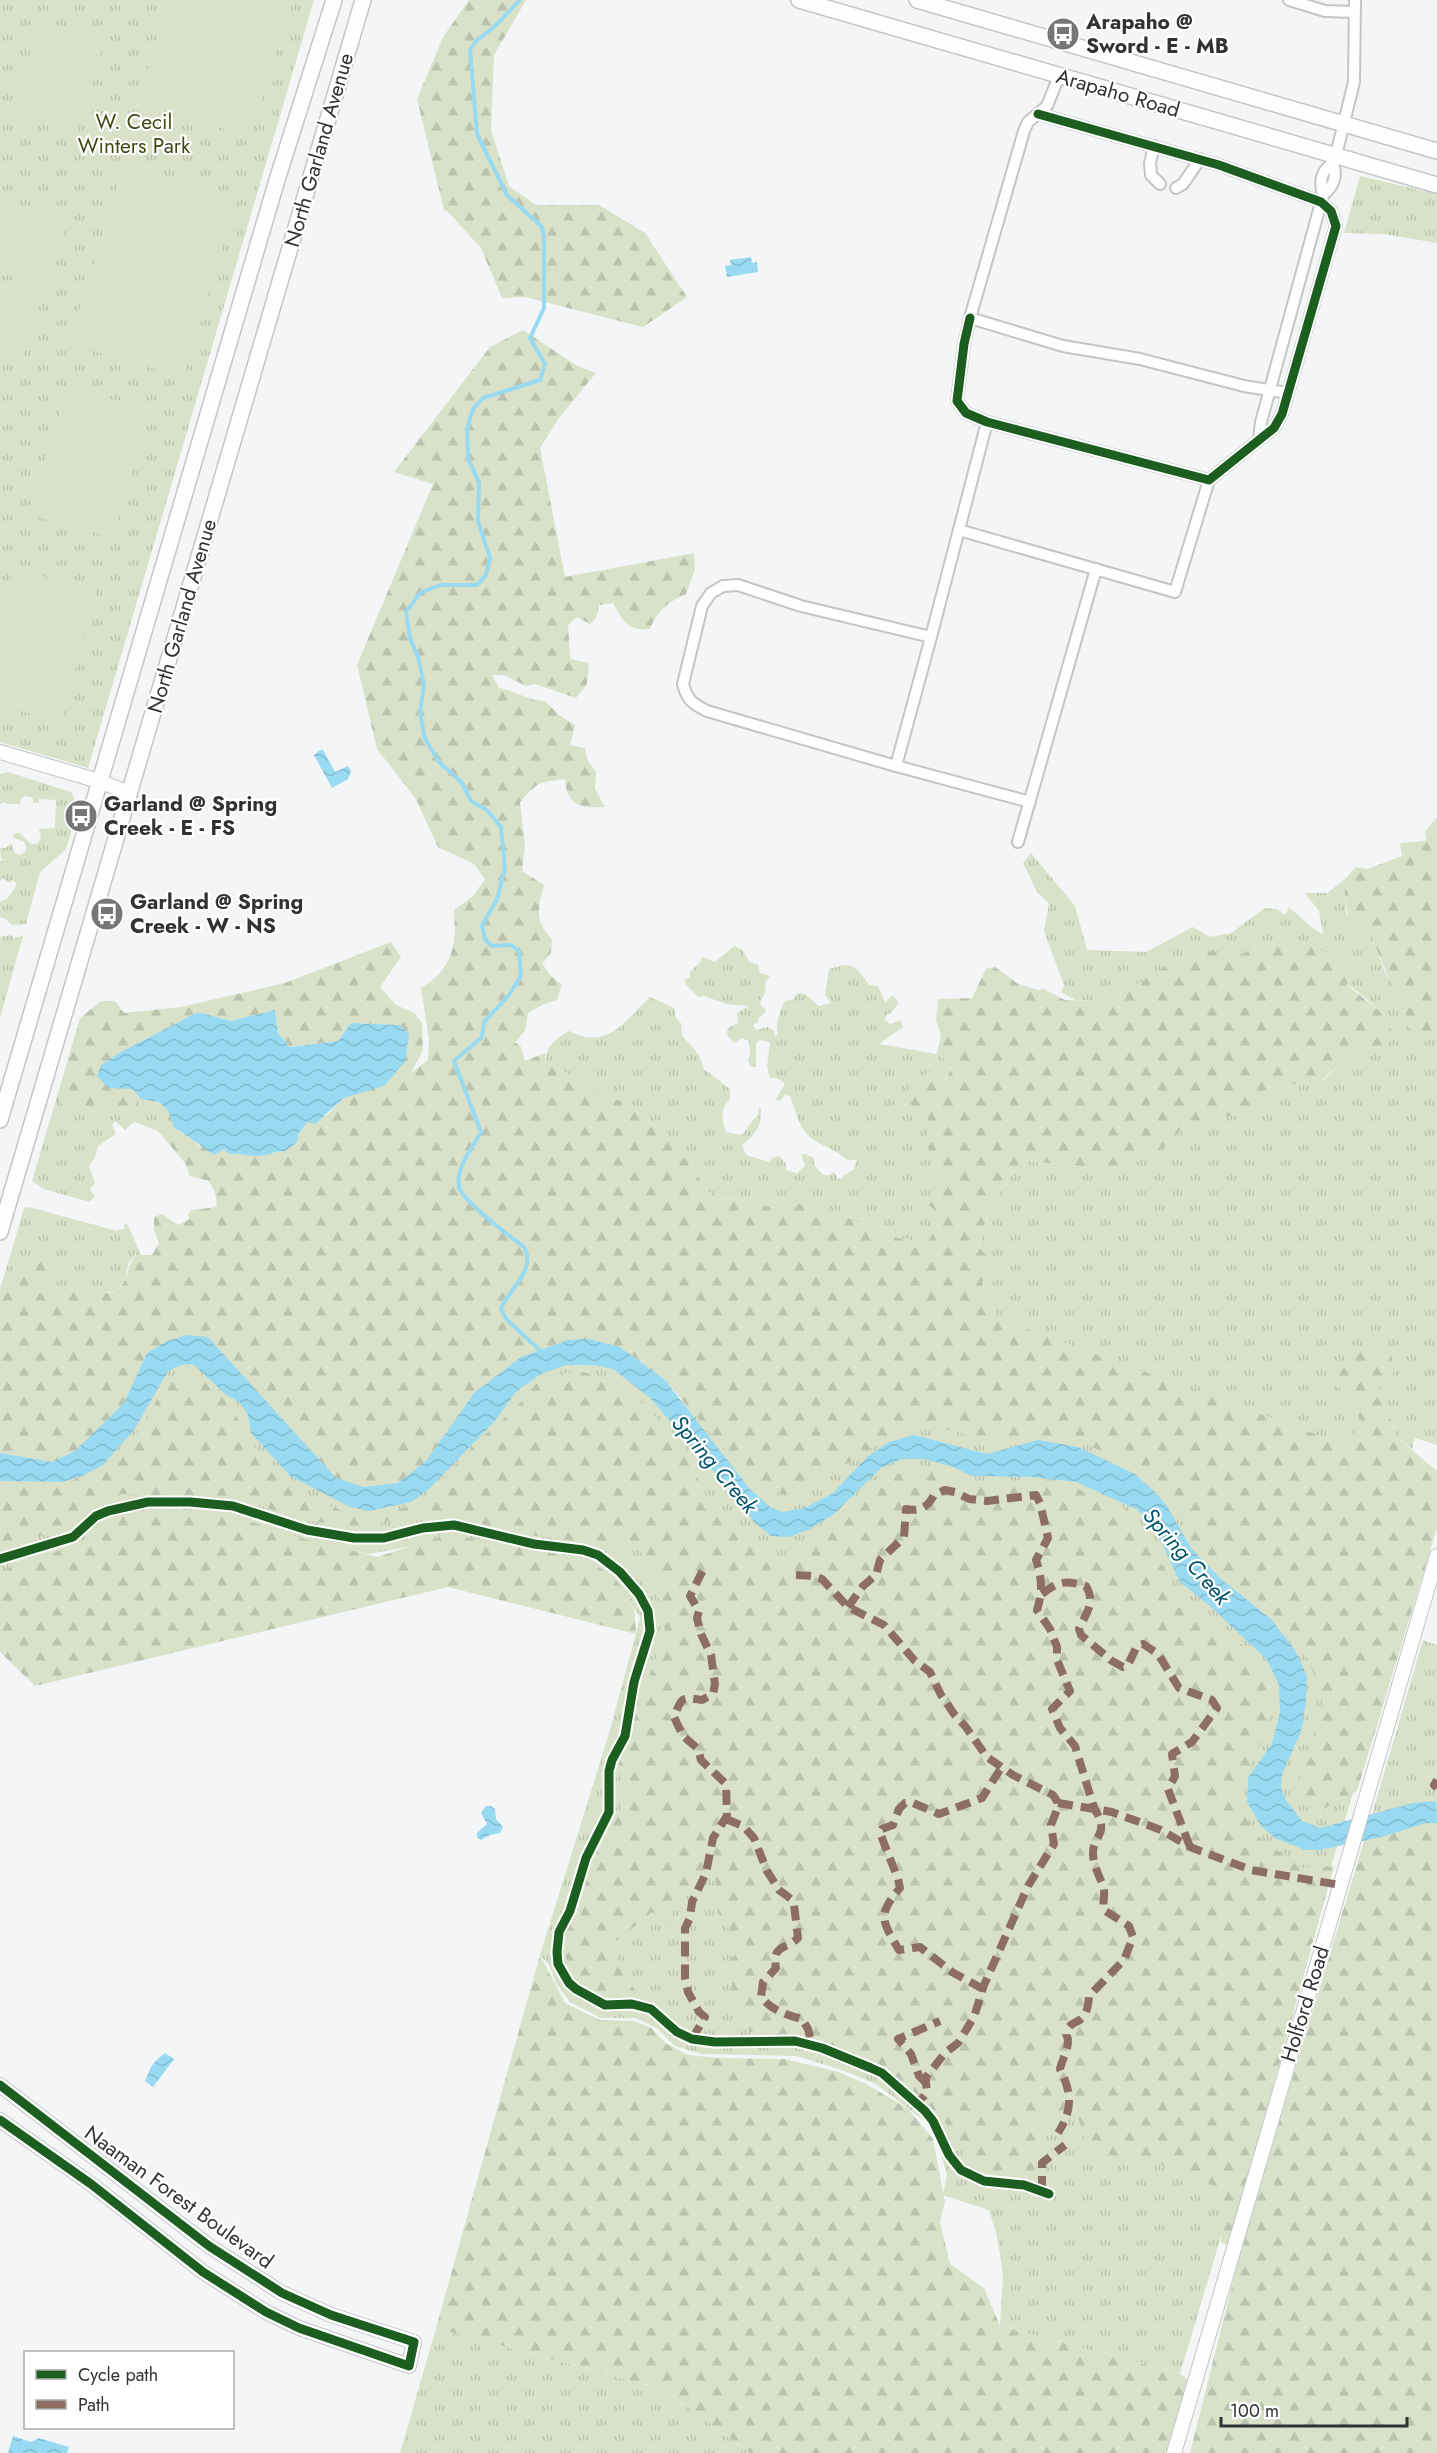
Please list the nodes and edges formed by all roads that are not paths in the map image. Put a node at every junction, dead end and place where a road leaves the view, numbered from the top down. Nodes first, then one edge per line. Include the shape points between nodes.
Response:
1 (334, 0) edge
2 (363, 0) edge
3 (799, 0) edge
4 (917, 0) edge
5 (1289, 0) edge
6 (1355, 0) edge
7 (836, 5) edge
8 (1354, 12) junction
9 (1059, 76) junction
10 (1038, 114) junction
11 (1344, 124) junction
12 (1154, 146) junction
13 (1437, 151) edge
14 (1335, 155) junction
15 (1200, 159) junction
16 (1160, 184) dead end
17 (1437, 185) edge
18 (1176, 188) dead end
19 (1322, 198) junction
20 (970, 318) junction
21 (1272, 389) junction
22 (1287, 393) junction
23 (987, 422) junction
24 (1259, 439) junction
25 (1209, 480) junction
26 (959, 530) junction
27 (1096, 569) junction
28 (931, 638) junction
29 (0, 752) edge
30 (896, 766) junction
31 (99, 781) junction
32 (129, 792) junction
33 (1030, 801) junction
34 (1018, 842) dead end
35 (0, 1120) edge
36 (0, 1232) edge
37 (1437, 1556) edge
38 (0, 2085) edge
39 (26, 2106) junction
40 (4, 2123) edge
41 (1174, 2453) edge

1 - 31 main road, North Garland Avenue
2 - 32 main road, North Garland Avenue
3 - 7 main road, Arapaho Road
4 - 11 main road, Arapaho Road
5 - 8 street via 1325,11
6 - 8 street
7 - 9 main road, Arapaho Road
8 - 11 street via 1354,82
9 - 10 street via 1047,106
9 - 14 main road, Arapaho Road
10 - 12 street
10 - 20 street via 1024,131
11 - 13 main road, Arapaho Road
11 - 14 street
12 - 15 street
12 - 16 street via 1151,175
14 - 17 main road, Arapaho Road
15 - 18 street
15 - 19 street
19 - 21 street
19 - 22 street via 1336,226
20 - 21 street via 1063,346
20 - 23 street via 957,401 966,412
21 - 22 street
21 - 24 street
22 - 24 street via 1274,428
23 - 25 street
23 - 26 street
24 - 25 street
25 - 27 street via 1175,592
26 - 27 street
26 - 28 street
27 - 33 street
28 - 30 street
28 - 30 street via 801,606 738,585 723,585 702,606 683,684 692,704
29 - 31 street
30 - 33 street
31 - 32 street
31 - 35 main road, North Garland Avenue
32 - 36 main road, North Garland Avenue
33 - 34 street
37 - 41 street, Holford Road
38 - 39 street, Naaman Forest Boulevard
39 - 40 street
39 - 40 street, Naaman Forest Boulevard via 210,2247 282,2293 331,2315 414,2342 409,2366 299,2328 266,2312 203,2272 91,2184

